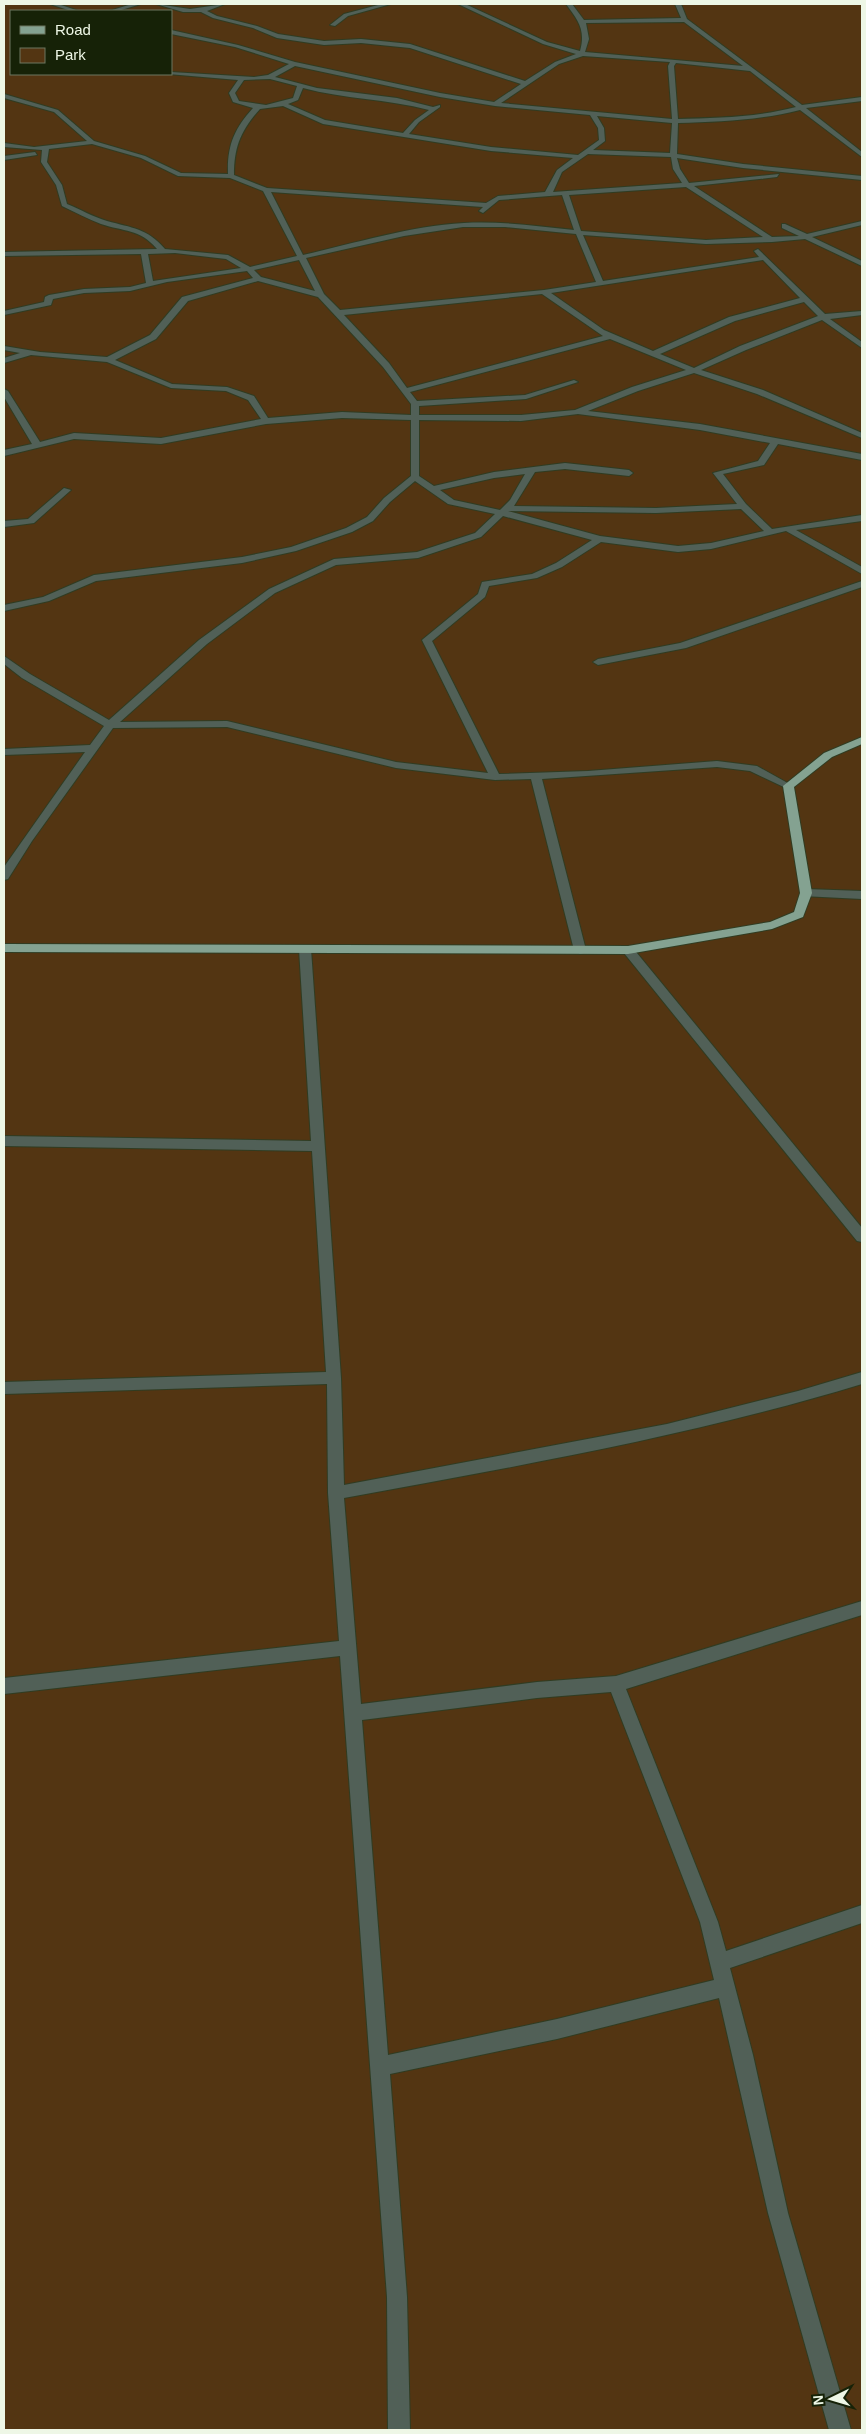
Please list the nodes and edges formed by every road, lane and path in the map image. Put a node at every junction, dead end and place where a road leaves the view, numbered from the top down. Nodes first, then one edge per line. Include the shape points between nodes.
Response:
1 (52, 4) edge
2 (138, 4) edge
3 (159, 4) edge
4 (222, 4) edge
5 (388, 4) edge
6 (461, 4) edge
7 (569, 4) edge
8 (678, 4) edge
9 (73, 10) edge
10 (119, 10) edge
11 (202, 10) junction
12 (685, 20) junction
13 (585, 21) junction
14 (333, 24) dead end
15 (172, 32) edge
16 (197, 37) junction
17 (172, 41) edge
18 (582, 54) junction
19 (674, 61) junction
20 (294, 64) junction
21 (752, 70) junction
22 (172, 74) edge
23 (270, 77) junction
24 (244, 78) junction
25 (528, 84) junction
26 (300, 86) junction
27 (4, 96) edge
28 (451, 97) junction
29 (862, 99) edge
30 (495, 104) junction
31 (285, 105) junction
32 (258, 107) junction
33 (803, 107) junction
34 (433, 109) junction
35 (592, 114) junction
36 (675, 121) junction
37 (405, 135) junction
38 (92, 142) junction
39 (4, 146) edge
40 (46, 150) junction
41 (588, 152) junction
42 (672, 155) junction
43 (862, 155) edge
44 (578, 157) junction
45 (4, 158) edge
46 (796, 171) junction
47 (231, 176) junction
48 (862, 178) edge
49 (687, 185) junction
50 (266, 190) junction
51 (565, 193) junction
52 (548, 194) junction
53 (487, 205) junction
54 (862, 223) edge
55 (463, 225) junction
56 (785, 226) dead end
57 (578, 232) junction
58 (805, 236) junction
59 (772, 240) junction
60 (748, 241) junction
61 (163, 251) junction
62 (144, 252) junction
63 (4, 254) edge
64 (300, 256) junction
65 (764, 258) junction
66 (862, 264) edge
67 (249, 269) junction
68 (258, 280) junction
69 (150, 284) junction
70 (600, 284) junction
71 (544, 292) junction
72 (320, 296) junction
73 (806, 299) junction
74 (337, 313) junction
75 (862, 313) edge
76 (4, 314) edge
77 (823, 317) junction
78 (612, 336) junction
79 (862, 346) edge
80 (4, 348) edge
81 (32, 353) junction
82 (653, 354) junction
83 (108, 360) junction
84 (4, 361) edge
85 (695, 370) junction
86 (574, 382) dead end
87 (4, 391) edge
88 (406, 391) junction
89 (415, 404) junction
90 (577, 412) junction
91 (415, 418) junction
92 (266, 421) junction
93 (862, 436) edge
94 (774, 442) junction
95 (38, 446) junction
96 (4, 453) edge
97 (862, 457) edge
98 (532, 471) junction
99 (628, 473) dead end
100 (415, 477) junction
101 (433, 489) junction
102 (67, 490) dead end
103 (743, 506) junction
104 (504, 511) junction
105 (862, 518) edge
106 (4, 524) edge
107 (787, 528) junction
108 (770, 532) junction
109 (599, 538) junction
110 (862, 572) edge
111 (862, 584) edge
112 (4, 608) edge
113 (4, 659) edge
114 (598, 662) dead end
115 (110, 725) junction
116 (862, 740) edge
117 (93, 748) junction
118 (4, 752) edge
119 (536, 776) junction
120 (495, 777) junction
121 (788, 786) junction
122 (4, 876) edge
123 (806, 893) junction
124 (862, 895) edge
125 (4, 948) edge
126 (305, 949) junction
127 (580, 950) junction
128 (628, 950) junction
129 (4, 1140) edge
130 (318, 1146) junction
131 (862, 1237) edge
132 (334, 1378) junction
133 (862, 1378) edge
134 (4, 1388) edge
135 (336, 1493) junction
136 (862, 1608) edge
137 (348, 1648) junction
138 (616, 1684) junction
139 (4, 1686) edge
140 (352, 1713) junction
141 (862, 1914) edge
142 (719, 1963) junction
143 (725, 1987) junction
144 (379, 2068) junction
145 (399, 2430) edge
146 (840, 2430) edge

1 - 9 street
2 - 10 street
3 - 11 street via 182,12
4 - 11 street
5 - 14 street via 346,15
6 - 18 street via 545,42
7 - 13 street
8 - 12 street
11 - 25 street via 278,36 324,43 361,41 410,46
12 - 13 street
12 - 21 street
13 - 18 street via 586,41
15 - 16 street
16 - 17 street
16 - 20 street
18 - 19 street
18 - 25 street via 558,63
19 - 21 street
19 - 36 street via 671,66
20 - 23 street
20 - 28 street
21 - 33 street
22 - 24 street
23 - 24 street
23 - 26 street
24 - 32 street via 232,92 236,102
25 - 30 street
26 - 31 street via 296,99
26 - 34 street via 397,100
27 - 38 street via 56,111
28 - 30 street
28 - 34 street
29 - 33 street
30 - 35 street
31 - 32 street
31 - 37 street via 323,122
32 - 47 street via 241,125 231,149
33 - 36 street via 780,113
33 - 43 street
34 - 37 street
35 - 36 street
35 - 41 street via 601,128 602,141
36 - 42 street
37 - 44 street via 491,149
38 - 40 street
38 - 47 street via 143,158 180,175
39 - 40 street
40 - 45 street
40 - 61 street via 44,162 59,185 64,205 105,223 124,226 151,237
41 - 42 street
41 - 44 street
42 - 46 street
42 - 49 street via 678,174
44 - 52 street via 559,171
46 - 48 street
46 - 49 street
47 - 50 street
49 - 51 street
49 - 59 street
50 - 53 street
50 - 64 street
51 - 52 street
51 - 57 street
52 - 53 street via 498,198
53 - 55 street via 478,219
54 - 58 street
55 - 57 street via 505,225
55 - 64 street
56 - 58 street
57 - 60 street via 667,241
57 - 70 street
58 - 59 street
58 - 66 street
59 - 60 street
60 - 65 street
61 - 62 street
61 - 67 street via 228,257
62 - 63 street
62 - 69 street
64 - 67 street
64 - 72 street
65 - 70 street
65 - 73 street
67 - 68 street
67 - 69 street
68 - 72 street
68 - 83 street via 185,299 153,337
69 - 76 street via 49,297 48,304
70 - 71 street
71 - 74 street
71 - 78 street via 601,332
72 - 74 street
73 - 77 street
73 - 82 street via 732,319
74 - 88 street
75 - 77 street
77 - 79 street
77 - 85 street
78 - 82 street
78 - 88 street
80 - 81 street
81 - 83 street
81 - 84 street
82 - 85 street
83 - 92 street via 171,386 227,388 250,398
85 - 90 street via 635,388
85 - 93 street via 760,392
86 - 89 street via 526,398
87 - 95 street
88 - 89 street
89 - 91 street
90 - 91 street via 521,418
90 - 94 street via 700,427
91 - 92 street via 342,415
91 - 100 street
92 - 95 street via 161,441 74,436
94 - 97 street
94 - 103 street via 761,463 717,472
95 - 96 street
98 - 99 street via 565,466
98 - 101 street via 494,475
98 - 104 street
100 - 101 street
100 - 112 street via 370,519 349,530 293,549 242,560 94,578 46,599
101 - 104 street via 451,502
102 - 106 street via 31,521
103 - 104 street via 680,510 561,507
103 - 108 street
104 - 109 street
104 - 115 street via 478,535 444,548 418,555 334,562 272,590 203,642
105 - 107 street
107 - 108 street
107 - 110 street
108 - 109 street via 711,546 678,549
109 - 120 street via 559,565 534,576 485,584 482,595 427,640
111 - 114 street via 682,646
113 - 115 street via 26,676
115 - 117 street
115 - 120 street via 227,724 396,764
116 - 121 main road via 828,755
117 - 118 street
117 - 122 street
119 - 120 street
119 - 121 street via 716,764 753,768
119 - 127 street
121 - 123 main road
123 - 124 street
123 - 128 main road via 799,914 772,925
125 - 126 main road
126 - 127 main road
126 - 130 street
127 - 128 main road
128 - 131 street
129 - 130 street
130 - 132 street
132 - 134 street
132 - 135 street
133 - 135 street via 794,1400 620,1440
135 - 137 street
136 - 138 street
137 - 139 street
137 - 140 street
138 - 140 street via 537,1690
138 - 142 street via 709,1922
140 - 144 street
141 - 142 street
142 - 143 street
143 - 144 street via 557,2029
143 - 146 street via 778,2213
144 - 145 street via 397,2297

